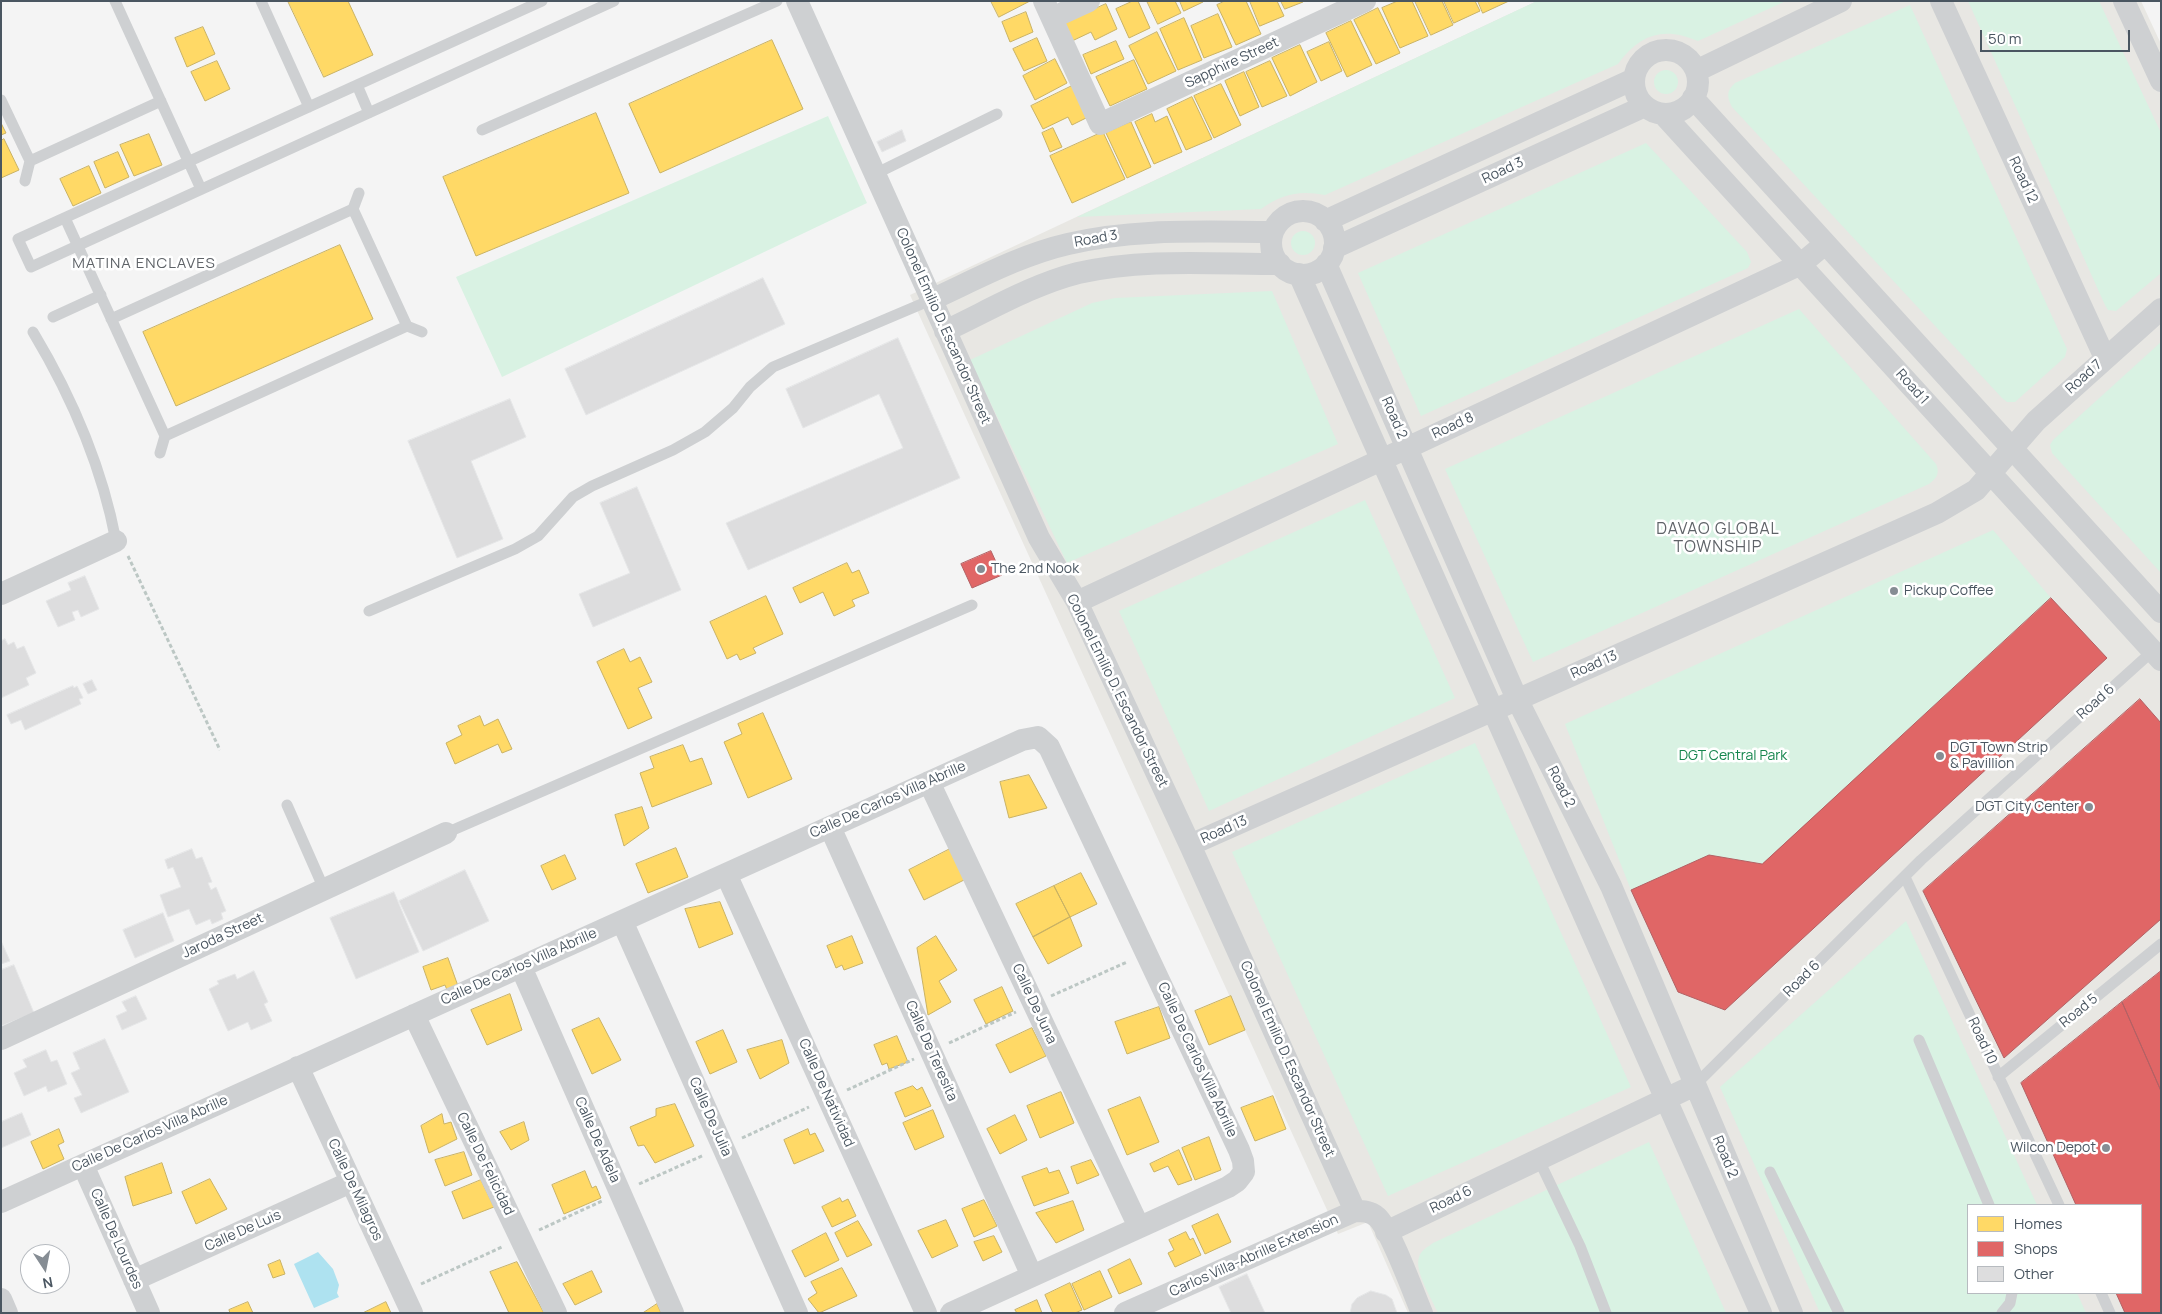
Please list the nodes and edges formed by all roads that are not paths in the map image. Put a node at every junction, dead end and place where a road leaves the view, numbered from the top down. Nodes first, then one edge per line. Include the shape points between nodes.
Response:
1 (115, 1) edge
2 (261, 1) edge
3 (542, 1) edge
4 (614, 1) edge
5 (777, 1) edge
6 (796, 1) edge
7 (1089, 1) edge
8 (1365, 1) edge
9 (1841, 1) edge
10 (1941, 1) edge
11 (2124, 1) edge
12 (1048, 10) edge
13 (1696, 71) junction
14 (1634, 79) junction
15 (2161, 81) edge
16 (357, 85) junction
17 (1693, 98) junction
18 (1, 100) edge
19 (161, 101) junction
20 (309, 107) junction
21 (1654, 110) junction
22 (369, 112) junction
23 (997, 114) dead end
24 (482, 130) dead end
25 (30, 161) junction
26 (189, 162) junction
27 (875, 174) junction
28 (25, 181) dead end
29 (202, 189) junction
30 (359, 193) dead end
31 (353, 209) junction
32 (65, 218) junction
33 (1325, 220) junction
34 (1273, 232) junction
35 (1825, 244) junction
36 (78, 245) junction
37 (1330, 256) junction
38 (1801, 264) junction
39 (1289, 269) junction
40 (101, 295) junction
41 (931, 300) junction
42 (2161, 309) edge
43 (53, 317) dead end
44 (111, 319) junction
45 (407, 326) junction
46 (945, 331) junction
47 (33, 332) dead end
48 (422, 332) dead end
49 (2105, 358) junction
50 (165, 436) junction
51 (1407, 448) junction
52 (2012, 448) junction
53 (160, 452) dead end
54 (1382, 459) junction
55 (1990, 474) junction
56 (116, 541) joint
57 (2096, 541) junction
58 (2072, 563) junction
59 (1, 594) edge
60 (1077, 602) junction
61 (972, 605) dead end
62 (369, 611) dead end
63 (2161, 612) edge
64 (2158, 651) edge
65 (1517, 699) junction
66 (1494, 709) junction
67 (930, 782) junction
68 (287, 804) dead end
69 (830, 827) junction
70 (446, 833) joint
71 (1190, 845) junction
72 (726, 874) junction
73 (1905, 877) junction
74 (1610, 886) junction
75 (324, 889) junction
76 (1578, 900) junction
77 (622, 921) junction
78 (2161, 944) edge
79 (521, 967) junction
80 (414, 1015) junction
81 (1, 1039) edge
82 (1919, 1040) dead end
83 (298, 1068) junction
84 (1998, 1077) junction
85 (1695, 1085) junction
86 (1666, 1099) junction
87 (1538, 1158) junction
88 (83, 1165) junction
89 (1770, 1172) dead end
90 (351, 1182) junction
91 (1, 1202) edge
92 (1989, 1204) edge
93 (2059, 1204) edge
94 (1355, 1211) junction
95 (1139, 1227) junction
96 (1386, 1232) junction
97 (1032, 1276) junction
98 (134, 1280) junction
99 (2012, 1294) edge
100 (2101, 1294) edge
101 (1, 1299) edge
102 (8, 1313) edge
103 (149, 1313) edge
104 (412, 1313) edge
105 (556, 1313) edge
106 (673, 1313) edge
107 (798, 1313) edge
108 (926, 1313) edge
109 (951, 1313) edge
110 (1126, 1313) edge
111 (1422, 1313) edge
112 (1606, 1313) edge
113 (1761, 1313) edge
114 (1792, 1313) edge
115 (1839, 1313) edge
116 (2002, 1313) edge
117 (2110, 1313) edge

1 - 19 lane
2 - 20 lane
3 - 16 lane
4 - 22 lane
5 - 24 lane
6 - 27 street, Colonel Emilio D. Escandor Street
7 - 12 street
8 - 12 street, Sapphire Street via 1100,124
9 - 13 street
10 - 49 street, Road 12
11 - 15 street
13 - 14 street via 1676,52 1657,52 1641,62
13 - 17 street via 1698,80
14 - 21 street via 1638,98
14 - 33 street, Road 3
16 - 20 lane
16 - 22 lane
17 - 21 street via 1680,110
17 - 35 street
18 - 25 lane
19 - 25 lane
19 - 26 lane
20 - 26 lane
21 - 37 street, Road 3
21 - 38 street, Road 1
22 - 29 lane
23 - 27 lane
25 - 28 lane
26 - 29 lane
26 - 32 lane
27 - 41 street, Colonel Emilio D. Escandor Street
29 - 36 lane
30 - 31 lane
31 - 44 lane
31 - 45 lane
32 - 36 lane
32 - 36 lane via 18,239 31,267
33 - 34 street via 1300,211 1283,218
33 - 37 street via 1334,238
34 - 39 street via 1272,249
34 - 41 street, Road 3 via 1131,233 1099,238 1036,254
35 - 38 street, Road 8
35 - 52 street
36 - 40 lane
37 - 39 street via 1314,272
37 - 51 street, Road 2
38 - 51 street, Road 8
38 - 55 street, Road 1
39 - 46 street via 1159,264 1107,267 1047,283
39 - 54 street, Road 2
40 - 43 lane
40 - 44 lane
41 - 46 street, Colonel Emilio D. Escandor Street
41 - 62 lane via 773,367 705,432 573,497 538,536 515,549
42 - 49 street, Road 7
44 - 50 lane
45 - 48 lane
45 - 50 lane
46 - 60 street, Colonel Emilio D. Escandor Street via 1039,538
47 - 56 lane via 88,442 108,498
49 - 52 street, Road 7 via 2036,420
50 - 53 lane
51 - 54 street, Road 8
51 - 65 street, Road 2
52 - 55 street, Road 7
52 - 57 street
54 - 60 street, Road 8
54 - 66 street, Road 2
55 - 58 street, Road 1
55 - 65 street, Road 13 via 1976,490 1937,513
56 - 59 street
57 - 58 street
57 - 63 street
58 - 64 street, Road 1
60 - 71 street, Colonel Emilio D. Escandor Street
61 - 70 lane
64 - 73 lane, Road 6
65 - 66 street, Road 13
65 - 74 street, Road 2
66 - 71 street, Road 13
66 - 76 street, Road 2
67 - 69 street, Calle De Carlos Villa Abrille
67 - 95 street, Calle De Juna
67 - 95 street, Calle De Carlos Villa Abrille via 1022,740 1038,737 1044,741 1239,1150 1244,1172 1237,1181
68 - 75 lane
69 - 72 street, Calle De Carlos Villa Abrille
69 - 97 street, Calle De Teresita
70 - 75 street, Jaroda Street
71 - 94 street, Colonel Emilio D. Escandor Street
72 - 77 street, Calle De Carlos Villa Abrille
72 - 108 street, Calle De Natividad
73 - 84 lane, Road 10
73 - 85 lane, Road 6
74 - 76 street
74 - 85 street, Road 2
75 - 81 street, Jaroda Street
76 - 86 street, Road 2
77 - 79 street, Calle De Carlos Villa Abrille
77 - 107 street, Calle De Julia
78 - 84 lane, Road 5
79 - 80 street, Calle De Carlos Villa Abrille
79 - 106 street, Calle De Adela
80 - 83 street, Calle De Carlos Villa Abrille
80 - 105 street, Calle De Felicidad
82 - 92 lane
83 - 88 street, Calle De Carlos Villa Abrille
83 - 90 street, Calle De Milagros
84 - 93 lane, Road 10
85 - 86 street, Road 6
85 - 114 street, Road 2
86 - 87 street, Road 6
86 - 113 street, Road 2
87 - 96 street, Road 6
87 - 112 lane via 1580,1246
88 - 91 street, Calle De Carlos Villa Abrille
88 - 98 street, Calle De Lourdes
89 - 115 lane
90 - 98 street, Calle De Luis
90 - 104 street, Calle De Milagros
94 - 96 street via 1370,1212
94 - 110 street, Carlos Villa-Abrille Extension
95 - 97 street, Calle De Carlos Villa Abrille
96 - 111 street
97 - 109 street, Calle De Carlos Villa Abrille
98 - 103 street, Calle De Lourdes
99 - 116 lane via 2010,1303
100 - 117 lane
101 - 102 street

